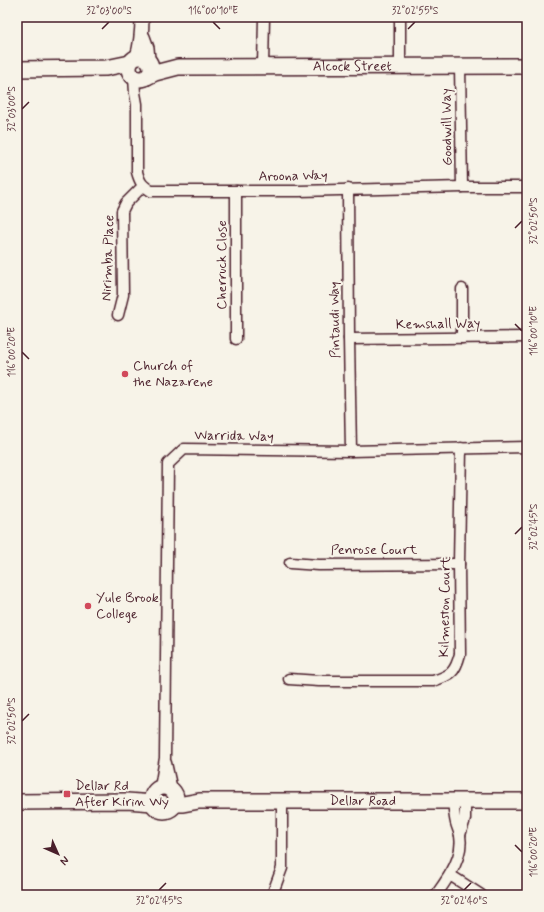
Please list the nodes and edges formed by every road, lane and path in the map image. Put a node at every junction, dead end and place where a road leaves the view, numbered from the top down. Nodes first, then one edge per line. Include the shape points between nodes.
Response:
1 (142, 17) edge
2 (264, 17) edge
3 (400, 17) edge
4 (400, 66) junction
5 (527, 66) edge
6 (263, 67) junction
7 (460, 67) junction
8 (17, 68) edge
9 (140, 69) junction
10 (143, 186) junction
11 (462, 187) junction
12 (527, 187) edge
13 (348, 189) junction
14 (236, 191) junction
15 (462, 289) dead end
16 (118, 315) dead end
17 (527, 337) edge
18 (462, 338) junction
19 (236, 339) dead end
20 (349, 339) junction
21 (527, 447) edge
22 (461, 448) junction
23 (350, 451) junction
24 (290, 563) dead end
25 (460, 564) junction
26 (289, 678) dead end
27 (165, 795) junction
28 (282, 801) junction
29 (459, 801) junction
30 (527, 801) edge
31 (17, 802) edge
32 (450, 875) junction
33 (272, 895) edge
34 (436, 895) edge
35 (481, 895) edge

1 - 9 street via 142,33 147,48
2 - 6 street
3 - 4 street
4 - 6 main road, Alcock Street
4 - 7 main road, Alcock Street
5 - 7 main road, Alcock Street
6 - 9 main road, Alcock Street
7 - 11 street, Goodwill Way
8 - 9 main road, Alcock Street via 106,68 122,74
9 - 10 street via 137,172
10 - 14 street, Aroona Way via 151,191
10 - 16 street, Nirimba Place via 126,203 122,211 123,295
11 - 12 street, Aroona Way
11 - 13 street, Aroona Way
13 - 14 street, Aroona Way
13 - 20 street, Pintaudi Way
14 - 19 street, Cherruck Close
15 - 18 street
17 - 18 street, Kemshall Way
18 - 20 street, Kemshall Way
20 - 23 street, Pintaudi Way
21 - 22 street, Warrida Way
22 - 23 street, Warrida Way
22 - 25 street, Kilmeston Court
23 - 27 street, Warrida Way via 184,449 168,464
24 - 25 street, Penrose Court
25 - 26 street, Kilmeston Court via 460,654 456,666 448,676 433,680 319,681
27 - 28 main road, Dellar Road via 183,804 199,801
27 - 31 main road, Dellar Road via 127,801
28 - 29 main road, Dellar Road
28 - 33 street via 282,868
29 - 30 main road, Dellar Road
29 - 32 street via 456,821 460,835 459,849
32 - 34 street
32 - 35 street

